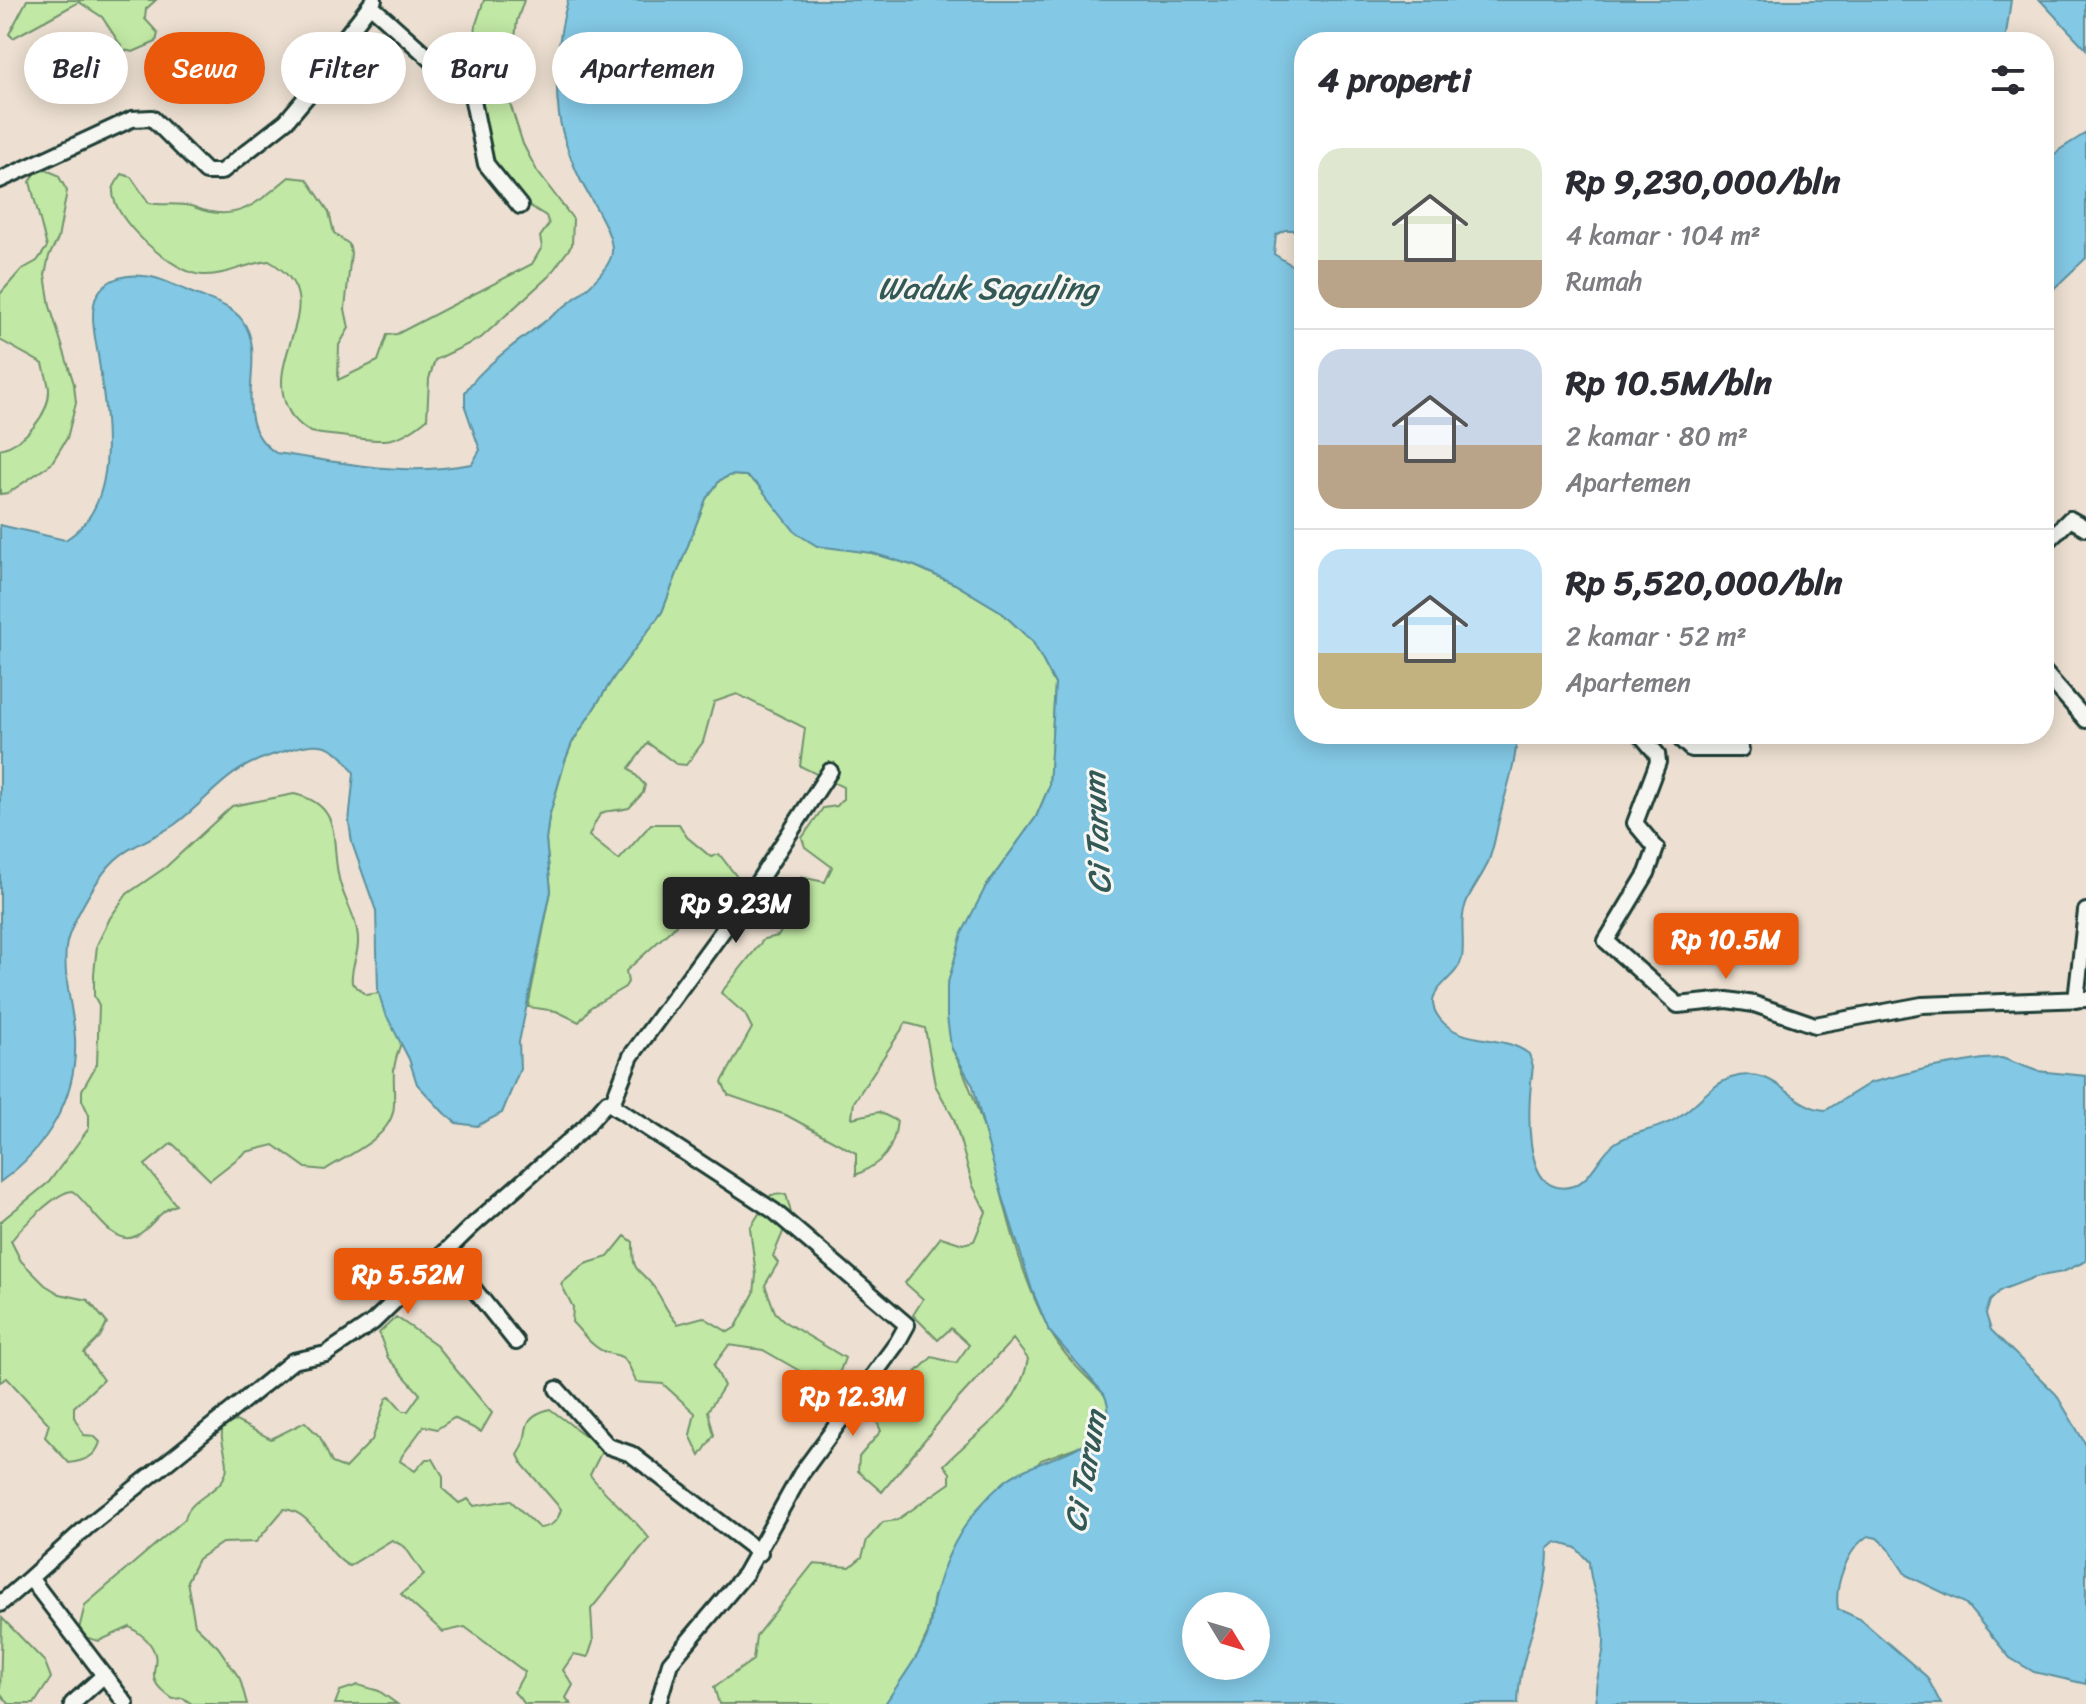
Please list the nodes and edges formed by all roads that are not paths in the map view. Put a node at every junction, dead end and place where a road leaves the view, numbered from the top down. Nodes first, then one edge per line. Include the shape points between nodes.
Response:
1 (372, 2) edge
2 (0, 180) edge
3 (520, 206) dead end
4 (2086, 528) edge
5 (2054, 535) edge
6 (2054, 683) edge
7 (2086, 720) edge
8 (1648, 744) edge
9 (1686, 744) edge
10 (1741, 749) dead end
11 (830, 771) dead end
12 (2086, 911) edge
13 (2081, 999) edge
14 (612, 1104) junction
15 (445, 1253) junction
16 (516, 1342) dead end
17 (557, 1389) dead end
18 (760, 1553) junction
19 (30, 1578) junction
20 (0, 1604) edge
21 (103, 1676) junction
22 (72, 1704) edge
23 (126, 1704) edge
24 (658, 1704) edge

1 - 2 street via 286,121 218,174 206,172 156,121 143,117
1 - 3 street via 472,96 486,164
4 - 5 street via 2070,519
6 - 7 street
8 - 13 street via 1658,762 1635,823 1656,848 1606,941 1678,1005 1727,1000 1815,1025 1922,1005
9 - 10 street via 1691,749
11 - 14 street via 752,891 631,1056
12 - 13 street
14 - 15 street via 603,1104 586,1126
14 - 18 street via 774,1211 906,1322 897,1343 781,1504
15 - 16 street
15 - 19 street via 373,1322 326,1354 293,1361
17 - 18 street via 608,1446 631,1454
18 - 24 street via 670,1663
19 - 20 street
19 - 21 street
21 - 22 street
21 - 23 street

